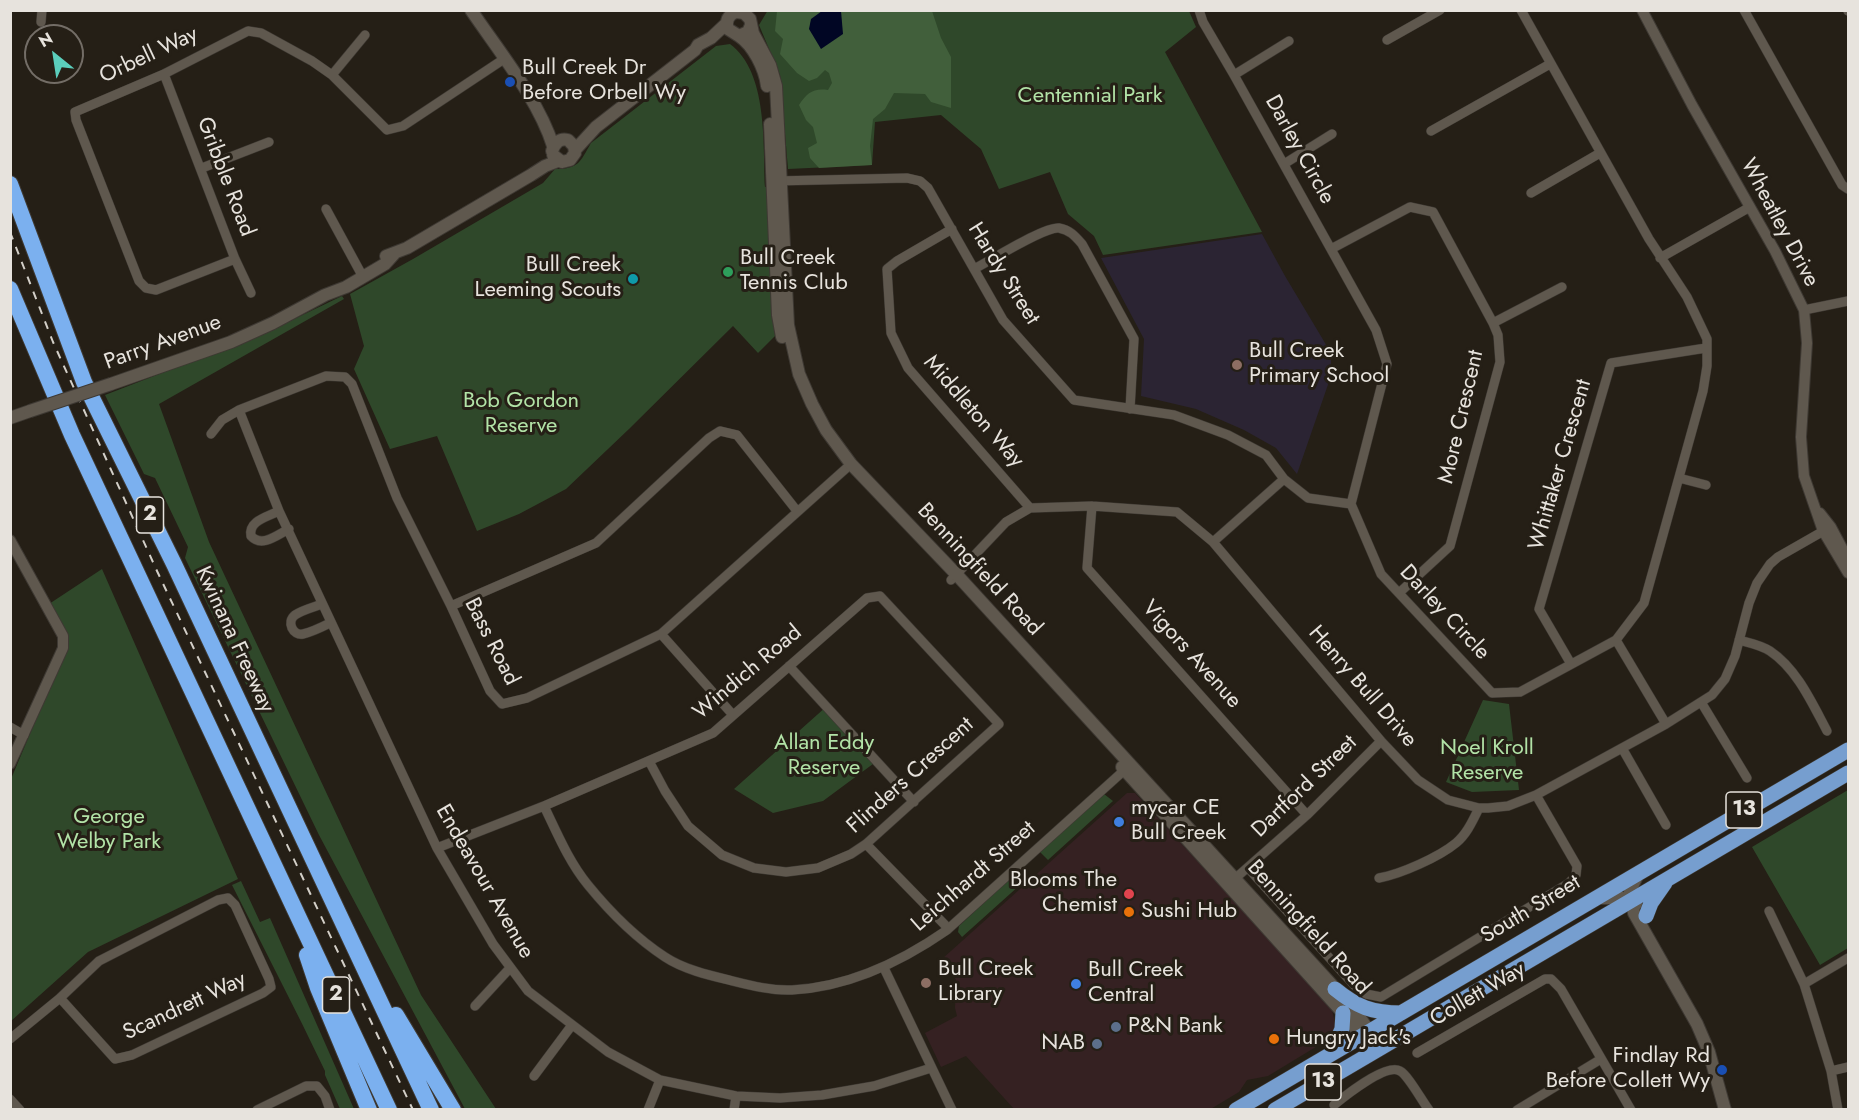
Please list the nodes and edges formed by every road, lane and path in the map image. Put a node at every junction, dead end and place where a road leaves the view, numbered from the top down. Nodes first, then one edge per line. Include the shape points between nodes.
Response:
1 (42, 10) edge
2 (471, 10) edge
3 (759, 10) edge
4 (1199, 10) edge
5 (1440, 10) edge
6 (1521, 10) edge
7 (1642, 10) edge
8 (1744, 10) edge
9 (741, 11) edge
10 (41, 22) dead end
11 (727, 23) junction
12 (751, 24) junction
13 (365, 35) dead end
14 (737, 35) junction
15 (1387, 40) dead end
16 (1289, 41) dead end
17 (695, 50) junction
18 (504, 59) junction
19 (1550, 64) junction
20 (164, 74) junction
21 (332, 75) junction
22 (1234, 75) junction
23 (1431, 131) dead end
24 (1332, 134) dead end
25 (269, 142) dead end
26 (561, 148) junction
27 (1600, 153) junction
28 (1284, 164) junction
29 (202, 168) junction
30 (777, 181) junction
31 (10, 184) edge
32 (1848, 189) edge
33 (1531, 192) dead end
34 (1750, 207) junction
35 (326, 209) dead end
36 (952, 230) junction
37 (1331, 249) junction
38 (1660, 258) junction
39 (235, 259) junction
40 (974, 269) junction
41 (361, 274) junction
42 (1562, 287) dead end
43 (10, 289) edge
44 (251, 293) dead end
45 (1848, 301) edge
46 (1804, 310) junction
47 (1493, 323) junction
48 (1706, 348) junction
49 (1130, 409) junction
50 (239, 410) junction
51 (10, 418) edge
52 (211, 434) dead end
53 (849, 466) junction
54 (1679, 478) junction
55 (1284, 479) junction
56 (1706, 485) dead end
57 (1351, 504) junction
58 (1092, 506) junction
59 (1030, 508) junction
60 (279, 511) junction
61 (797, 511) junction
62 (289, 529) junction
63 (1827, 529) junction
64 (10, 540) edge
65 (1213, 542) junction
66 (1848, 559) edge
67 (1848, 573) edge
68 (954, 578) junction
69 (1399, 593) junction
70 (322, 604) junction
71 (451, 606) junction
72 (330, 623) junction
73 (661, 634) junction
74 (1616, 640) junction
75 (1739, 640) junction
76 (1571, 664) junction
77 (789, 666) junction
78 (1701, 702) junction
79 (733, 716) junction
80 (999, 724) joint
81 (1666, 724) junction
82 (10, 727) edge
83 (1827, 731) dead end
84 (24, 735) junction
85 (1381, 741) junction
86 (1622, 748) junction
87 (1848, 750) edge
88 (649, 761) junction
89 (10, 764) edge
90 (1127, 767) junction
91 (1848, 773) edge
92 (1747, 778) dead end
93 (1536, 795) junction
94 (914, 802) junction
95 (544, 806) junction
96 (1479, 808) junction
97 (1307, 815) junction
98 (1666, 825) dead end
99 (866, 844) junction
100 (437, 848) junction
101 (1248, 868) junction
102 (1640, 871) junction
103 (1671, 877) junction
104 (1379, 878) dead end
105 (282, 880) junction
106 (1232, 882) junction
107 (1594, 899) junction
108 (1630, 900) junction
109 (1769, 911) dead end
110 (1646, 916) junction
111 (948, 930) junction
112 (351, 942) junction
113 (1848, 958) edge
114 (510, 968) junction
115 (884, 968) junction
116 (1804, 984) junction
117 (1335, 989) junction
118 (60, 998) junction
119 (475, 1006) dead end
120 (1343, 1013) junction
121 (1402, 1013) junction
122 (1698, 1024) junction
123 (572, 1025) junction
124 (1365, 1034) junction
125 (10, 1039) edge
126 (1376, 1051) junction
127 (1417, 1053) dead end
128 (1331, 1054) junction
129 (1601, 1059) junction
130 (1848, 1067) edge
131 (931, 1068) junction
132 (1831, 1071) junction
133 (534, 1076) dead end
134 (660, 1080) junction
135 (736, 1096) junction
136 (10, 1099) edge
137 (1334, 1105) dead end
138 (20, 1110) edge
139 (257, 1110) edge
140 (330, 1110) edge
141 (369, 1110) edge
142 (389, 1110) edge
143 (430, 1110) edge
144 (453, 1110) edge
145 (648, 1110) edge
146 (734, 1110) edge
147 (952, 1110) edge
148 (1236, 1110) edge
149 (1275, 1110) edge
150 (1429, 1110) edge
151 (1517, 1110) edge
152 (1631, 1110) edge
153 (1725, 1110) edge
154 (1838, 1110) edge

1 - 10 street
2 - 18 main road
3 - 12 main road, Parry Avenue
4 - 22 street, Darley Circle
5 - 15 street
6 - 19 street, Darley Circle
7 - 34 street, Wheatley Drive
8 - 32 street via 1842,185
9 - 11 main road, Parry Avenue via 732,14
9 - 12 main road, Parry Avenue via 748,15
11 - 14 main road via 728,29
11 - 17 main road, Parry Avenue
12 - 14 main road, Parry Avenue via 747,32
12 - 30 main road, Benningfield Road via 776,86
13 - 21 street
14 - 17 main road, Parry Avenue via 702,51
14 - 30 main road, Benningfield Road via 751,47 766,78
16 - 22 street
17 - 26 main road, Parry Avenue via 596,127
18 - 21 street, Orbell Way via 403,126 387,130
18 - 26 main road
19 - 23 street
19 - 27 street, Darley Circle
20 - 21 street, Orbell Way via 248,31 268,37
20 - 29 street, Gribble Road
20 - 39 street, Orbell Way via 83,107 75,112 76,120 139,281 146,288 156,290
22 - 28 street, Darley Circle
24 - 28 street
25 - 29 street
26 - 41 main road, Parry Avenue via 544,166 480,206 394,254 381,257
27 - 33 street
27 - 38 street, Darley Circle
28 - 37 street, Darley Circle
29 - 39 street, Gribble Road
30 - 36 street, Hardy Street via 921,181
30 - 53 main road, Benningfield Road via 793,354 812,404
31 - 112 highway, Kwinana Freeway / 2 via 84,382
34 - 38 street
34 - 46 street, Wheatley Drive
35 - 41 street
36 - 40 street, Hardy Street
36 - 59 street, Middleton Way via 887,270 891,333 908,368
37 - 47 street, More Crescent via 1410,207 1433,212
37 - 57 street, Darley Circle via 1376,330 1386,364
38 - 48 street, Darley Circle via 1687,297 1707,339
39 - 44 street, Gribble Road
40 - 49 street, Hardy Street via 1004,320 1074,400
40 - 49 street via 1044,231 1058,228 1073,233 1134,339
41 - 51 main road, Parry Avenue, bridge via 335,284 325,294 231,342
42 - 47 street
43 - 105 highway, 2 via 72,435
45 - 46 street
46 - 63 street, Wheatley Drive via 1808,343 1801,437 1804,477
47 - 69 street, More Crescent via 1500,362 1450,546
48 - 54 street, Darley Circle via 1705,379
48 - 76 street, Whittaker Crescent via 1611,363 1539,609
49 - 55 street, Hardy Street via 1174,415 1228,435 1266,455
50 - 52 street, Bass Road via 222,420
50 - 60 street, Endeavour Avenue
50 - 71 street, Bass Road via 326,376 345,377 352,384 397,498
53 - 61 street, Bass Road
53 - 68 main road, Benningfield Road
54 - 56 street
54 - 74 street, Darley Circle via 1644,603
55 - 57 street, Hardy Street via 1308,498
55 - 65 street
57 - 69 street, Darley Circle via 1381,573
58 - 59 street, Henry Bull Drive
58 - 65 street, Henry Bull Drive via 1177,512
58 - 97 street, Vigors Avenue via 1087,568
59 - 68 street, Henry Bull Drive via 1006,522
60 - 62 street, Endeavour Avenue
60 - 62 street via 254,523 251,536 263,542
61 - 71 street via 737,435 720,431 596,543
61 - 73 street, Bass Road
62 - 70 street, Endeavour Avenue
63 - 66 street, Wheatley Drive
63 - 67 street, Wheatley Drive
63 - 75 street, Henry Bull Drive via 1770,564 1757,583
64 - 84 street via 63,636 59,659
65 - 85 street, Henry Bull Drive
68 - 90 main road, Benningfield Road
69 - 76 street, Darley Circle via 1492,693 1520,693
70 - 72 street, Endeavour Avenue
70 - 72 street via 295,615 291,628 303,634
71 - 73 street, Bass Road via 490,691 502,704 527,698
72 - 100 street, Endeavour Avenue
73 - 79 street
74 - 76 street, Darley Circle
74 - 81 street
75 - 78 street, Henry Bull Drive via 1725,679
75 - 83 street via 1769,650 1784,663
77 - 79 street, Windich Road
77 - 80 street, Windich Road via 867,598 880,596
77 - 94 street
78 - 81 street, Henry Bull Drive
78 - 92 street
79 - 88 street, Windich Road via 713,733
80 - 94 street, Flinders Crescent
81 - 86 street, Henry Bull Drive
82 - 84 street
84 - 89 street
85 - 96 street, Henry Bull Drive via 1418,780 1448,800
85 - 97 street, Dartford Street
86 - 93 street, Henry Bull Drive
86 - 98 street
87 - 102 highway, South Street / 13
88 - 95 street, Windich Road
88 - 99 street, Flinders Crescent via 688,826 722,855 754,868 786,872 818,868
90 - 106 main road, Benningfield Road
90 - 111 street, Leichhardt Street
91 - 103 highway, South Street / 13
93 - 96 street, Henry Bull Drive via 1508,806
93 - 101 street via 1576,866 1576,875 1569,883 1381,997 1366,994 1354,985
94 - 99 street, Flinders Crescent
95 - 100 street, Windich Road
95 - 115 street, Leichhardt Street via 587,884 624,924 666,958 707,975 791,990
96 - 104 street via 1456,843 1412,867
97 - 101 street, Dartford Street
99 - 111 street
100 - 114 street, Endeavour Avenue
101 - 106 street, Dartford Street
102 - 107 highway, South Street / 13
102 - 108 main road via 1632,884
103 - 108 highway, South Street / 13
103 - 110 highway
105 - 141 highway via 318,988
105 - 142 highway, 2
106 - 117 main road, Benningfield Road
106 - 120 main road, Benningfield Road
107 - 108 main road
107 - 121 highway, South Street / 13
108 - 110 main road
108 - 122 main road
108 - 126 highway, South Street / 13
109 - 116 street
110 - 122 main road via 1687,991
111 - 115 street, Leichhardt Street
112 - 143 highway, Kwinana Freeway / 2
112 - 144 highway
113 - 116 street
114 - 119 street
114 - 123 street, Endeavour Avenue via 528,991
115 - 131 street
116 - 132 street
117 - 121 highway via 1364,1008
117 - 124 main road, Benningfield Road
118 - 118 street, Scandrett Way via 99,961 228,898 271,987 132,1055 115,1059
118 - 125 street, Scandrett Way
120 - 124 main road, Benningfield Road
120 - 128 highway via 1342,1029
121 - 124 highway, South Street / 13
122 - 153 main road
123 - 133 street
123 - 134 street, Endeavour Avenue via 608,1052
124 - 126 main road, Benningfield Road
124 - 128 highway, South Street / 13
126 - 149 highway, South Street / 13
127 - 129 street, Collett Way via 1548,978 1561,989
128 - 148 highway, South Street / 13
129 - 151 street
129 - 152 street, Collett Way
130 - 132 street
131 - 135 street, Endeavour Avenue via 874,1086 822,1095
131 - 147 street
132 - 154 street
134 - 135 street, Endeavour Avenue
134 - 145 street
135 - 146 street
136 - 138 street
137 - 150 street via 1371,1079 1395,1070 1402,1072
139 - 140 street via 306,1086 317,1086

